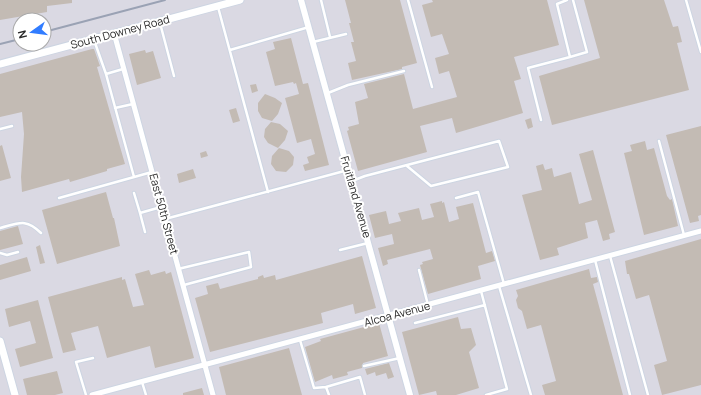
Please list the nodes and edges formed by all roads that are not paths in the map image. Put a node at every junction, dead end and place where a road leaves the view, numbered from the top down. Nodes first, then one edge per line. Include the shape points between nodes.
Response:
1 (240, 0) edge
2 (301, 0) edge
3 (321, 0) edge
4 (408, 0) edge
5 (572, 0) edge
6 (686, 0) edge
7 (567, 1) edge
8 (217, 6) junction
9 (160, 22) junction
10 (309, 27) junction
11 (114, 34) junction
12 (346, 34) dead end
13 (330, 38) junction
14 (94, 39) junction
15 (313, 42) junction
16 (230, 50) junction
17 (701, 52) edge
18 (570, 57) junction
19 (0, 64) edge
20 (124, 69) junction
21 (404, 71) dead end
22 (106, 74) junction
23 (174, 76) dead end
24 (432, 87) dead end
25 (327, 93) junction
26 (133, 103) junction
27 (116, 108) junction
28 (541, 120) dead end
29 (12, 126) dead end
30 (0, 129) edge
31 (659, 141) dead end
32 (407, 166) junction
33 (348, 170) junction
34 (152, 172) junction
35 (134, 177) junction
36 (351, 181) junction
37 (134, 192) dead end
38 (268, 192) junction
39 (58, 198) dead end
40 (456, 198) dead end
41 (161, 207) junction
42 (140, 213) junction
43 (165, 220) junction
44 (0, 228) edge
45 (701, 231) edge
46 (145, 232) dead end
47 (41, 233) dead end
48 (684, 236) junction
49 (369, 243) junction
50 (340, 250) dead end
51 (18, 252) dead end
52 (0, 253) edge
53 (610, 256) junction
54 (595, 260) junction
55 (178, 269) junction
56 (419, 270) dead end
57 (183, 285) junction
58 (502, 285) junction
59 (481, 291) junction
60 (428, 305) junction
61 (485, 305) junction
62 (389, 316) junction
63 (415, 323) dead end
64 (300, 340) junction
65 (0, 341) edge
66 (93, 358) dead end
67 (400, 358) junction
68 (205, 365) junction
69 (364, 366) dead end
70 (142, 382) junction
71 (326, 387) junction
72 (15, 395) edge
73 (86, 395) edge
74 (92, 395) edge
75 (146, 395) edge
76 (213, 395) edge
77 (329, 395) edge
78 (364, 395) edge
79 (410, 395) edge
80 (486, 395) edge
81 (531, 395) edge
82 (630, 395) edge
83 (648, 395) edge

1 - 8 main road, South Downey Road
2 - 10 street, Fruitland Avenue
3 - 13 lane
4 - 24 lane
5 - 7 lane
5 - 18 lane via 587,52
6 - 17 lane
7 - 18 lane via 556,4
8 - 9 main road, South Downey Road
8 - 16 lane
9 - 11 main road, South Downey Road
9 - 23 lane
10 - 15 street, Fruitland Avenue
10 - 16 lane
11 - 14 main road, South Downey Road
11 - 20 street, East 50th Street
12 - 13 lane
13 - 15 lane
14 - 19 main road, South Downey Road
14 - 22 lane
15 - 25 street, Fruitland Avenue
16 - 38 lane
18 - 28 lane via 528,68
20 - 22 lane
20 - 26 street, East 50th Street
21 - 25 lane
22 - 27 lane
25 - 33 street, Fruitland Avenue
26 - 27 lane
26 - 34 street, East 50th Street
27 - 35 lane
29 - 30 lane
31 - 48 lane
32 - 32 lane via 499,141 508,167 431,186
32 - 36 lane
33 - 36 street, Fruitland Avenue
33 - 38 lane
34 - 35 lane
34 - 41 street, East 50th Street
35 - 39 lane
36 - 49 street, Fruitland Avenue
37 - 42 lane
38 - 43 lane
40 - 58 lane via 478,192
41 - 42 lane
41 - 43 street, East 50th Street
42 - 46 lane
43 - 55 street, East 50th Street
44 - 47 lane via 26,222
45 - 48 street, Alcoa Avenue
48 - 53 street, Alcoa Avenue
49 - 50 lane
49 - 62 street, Fruitland Avenue
51 - 52 lane via 7,255
53 - 54 street, Alcoa Avenue
53 - 83 lane
54 - 58 street, Alcoa Avenue
54 - 82 lane
55 - 57 street, East 50th Street
55 - 57 lane via 249,252 251,267
56 - 60 lane
57 - 68 street, East 50th Street
58 - 59 street, Alcoa Avenue
58 - 81 lane
59 - 60 street, Alcoa Avenue
59 - 61 lane
60 - 62 street, Alcoa Avenue
61 - 63 lane
61 - 80 lane via 507,389
62 - 64 street, Alcoa Avenue
62 - 67 street, Fruitland Avenue
64 - 68 street, Alcoa Avenue
64 - 71 lane via 314,388
65 - 72 main road
66 - 73 lane via 76,362
67 - 69 lane
67 - 79 street, Fruitland Avenue
68 - 70 street, Alcoa Avenue
68 - 76 street, East 50th Street
70 - 74 street, Alcoa Avenue
70 - 75 lane
71 - 77 lane
71 - 78 lane via 360,377

